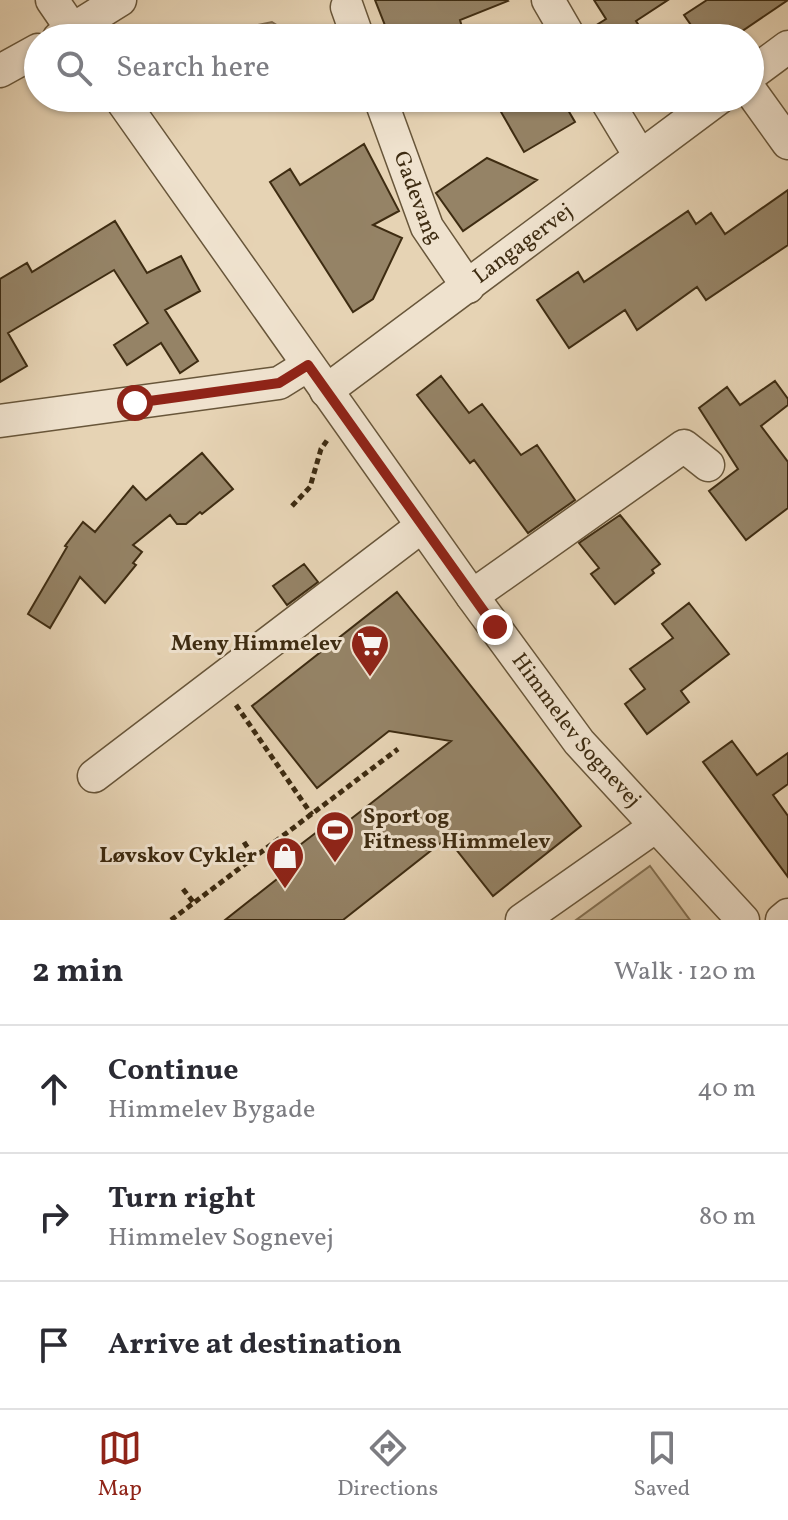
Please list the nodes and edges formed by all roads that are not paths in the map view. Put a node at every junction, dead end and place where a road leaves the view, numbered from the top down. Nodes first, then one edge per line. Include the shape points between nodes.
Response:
1 (52, 0) edge
2 (120, 0) edge
3 (548, 0) edge
4 (347, 7) dead end
5 (64, 24) edge
6 (87, 24) edge
7 (353, 24) edge
8 (562, 24) edge
9 (788, 47) edge
10 (24, 58) edge
11 (764, 65) edge
12 (0, 71) edge
13 (764, 110) edge
14 (130, 112) edge
15 (385, 112) edge
16 (613, 112) edge
17 (700, 112) edge
18 (788, 143) edge
19 (640, 156) junction
20 (468, 287) junction
21 (326, 390) junction
22 (0, 421) edge
23 (708, 465) dead end
24 (422, 526) junction
25 (472, 596) junction
26 (94, 776) dead end
27 (656, 826) junction
28 (788, 915) edge
29 (522, 920) edge
30 (743, 920) edge
31 (782, 920) edge

1 - 5 street
2 - 6 street
3 - 8 street
4 - 7 street
9 - 11 street
10 - 12 street
13 - 18 street
14 - 21 street, Himmelev Sognevej
15 - 20 street, Gadevang via 427,227
16 - 19 street
17 - 19 street, Langagervej
19 - 20 street, Langagervej
20 - 21 street, Langagervej
21 - 22 street, Langagervej via 279,383
21 - 24 street, Himmelev Sognevej
23 - 25 street via 684,446
24 - 25 street, Himmelev Sognevej
24 - 26 street
25 - 27 street, Himmelev Sognevej via 579,742
27 - 29 street
27 - 30 street, Himmelev Sognevej
28 - 31 street

